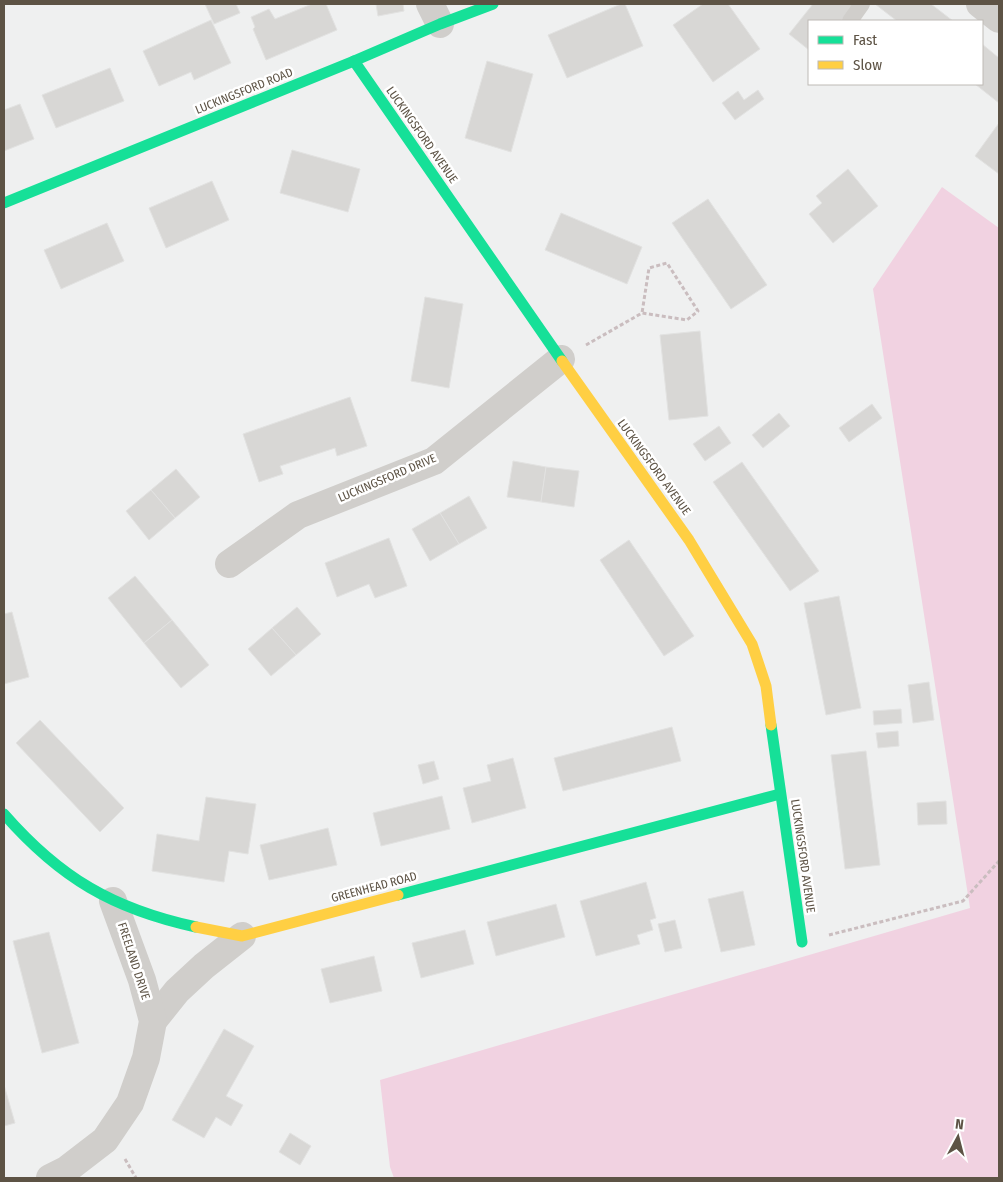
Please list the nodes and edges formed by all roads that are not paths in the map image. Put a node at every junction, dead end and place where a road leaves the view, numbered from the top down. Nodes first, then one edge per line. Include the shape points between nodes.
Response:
1 (494, 4) edge
2 (862, 4) edge
3 (980, 4) edge
4 (435, 14) edge
5 (999, 19) edge
6 (851, 20) edge
7 (354, 62) junction
8 (4, 203) edge
9 (561, 359) junction
10 (229, 564) dead end
11 (780, 794) junction
12 (4, 814) edge
13 (114, 901) junction
14 (242, 936) junction
15 (802, 942) road end
16 (153, 1021) junction
17 (50, 1178) edge

1 - 4 street, LUCKINGSFORD ROAD
2 - 6 lane
3 - 5 street
4 - 7 street, LUCKINGSFORD ROAD
7 - 8 street, LUCKINGSFORD ROAD
7 - 9 street, LUCKINGSFORD AVENUE
9 - 10 street, LUCKINGSFORD DRIVE via 434,461 298,514
9 - 11 street, LUCKINGSFORD AVENUE via 689,540 752,644 766,686
11 - 14 street, GREENHEAD ROAD
11 - 15 street, LUCKINGSFORD AVENUE
12 - 13 street, GREENHEAD ROAD via 36,848 78,881
13 - 14 street, GREENHEAD ROAD via 140,912
13 - 16 street, FREELAND DRIVE
14 - 16 street, FREELAND DRIVE via 177,991
16 - 17 street, FREELAND DRIVE via 146,1058 130,1102 105,1140 66,1170

